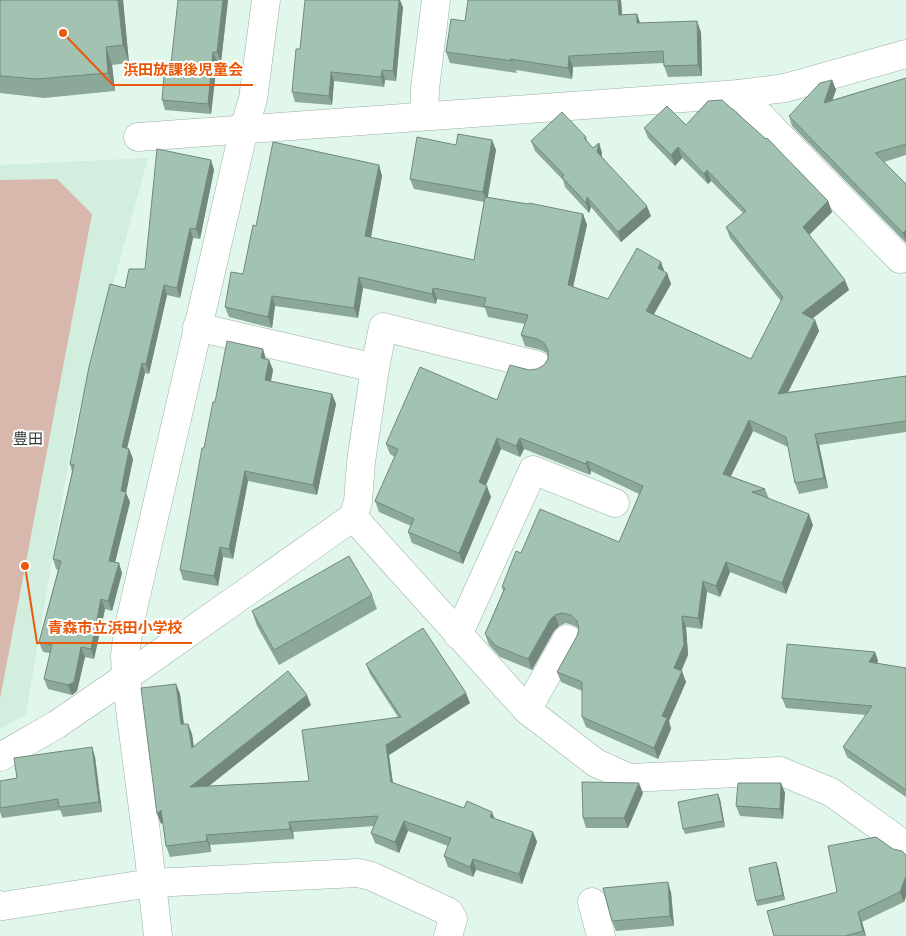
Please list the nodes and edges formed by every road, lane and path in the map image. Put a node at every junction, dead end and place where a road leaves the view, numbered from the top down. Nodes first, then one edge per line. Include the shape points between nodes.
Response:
1 (266, 0) edge
2 (436, 0) edge
3 (906, 54) edge
4 (739, 94) junction
5 (424, 116) junction
6 (244, 129) junction
7 (138, 137) dead end
8 (900, 259) dead end
9 (197, 327) junction
10 (537, 365) dead end
11 (374, 368) junction
12 (616, 503) dead end
13 (353, 517) junction
14 (458, 635) junction
15 (567, 639) dead end
16 (126, 677) junction
17 (527, 710) junction
18 (0, 758) edge
19 (906, 846) edge
20 (151, 883) junction
21 (592, 902) dead end
22 (0, 905) edge
23 (158, 936) edge
24 (448, 936) edge
25 (601, 936) edge

1 - 6 street via 253,99
2 - 5 street via 424,89
3 - 4 street via 786,88
4 - 5 street
4 - 8 street
5 - 6 street
6 - 7 street
6 - 9 street
9 - 11 street
9 - 16 street via 129,626
10 - 11 street via 383,327
11 - 13 street via 358,502
12 - 14 street via 534,470
13 - 14 street
13 - 16 street
14 - 17 street
15 - 17 street
16 - 18 street via 56,725
16 - 20 street
17 - 19 street via 596,763 629,778 780,771 831,792
20 - 22 street
20 - 23 street
20 - 24 street via 358,873 449,912 454,920
21 - 25 street

